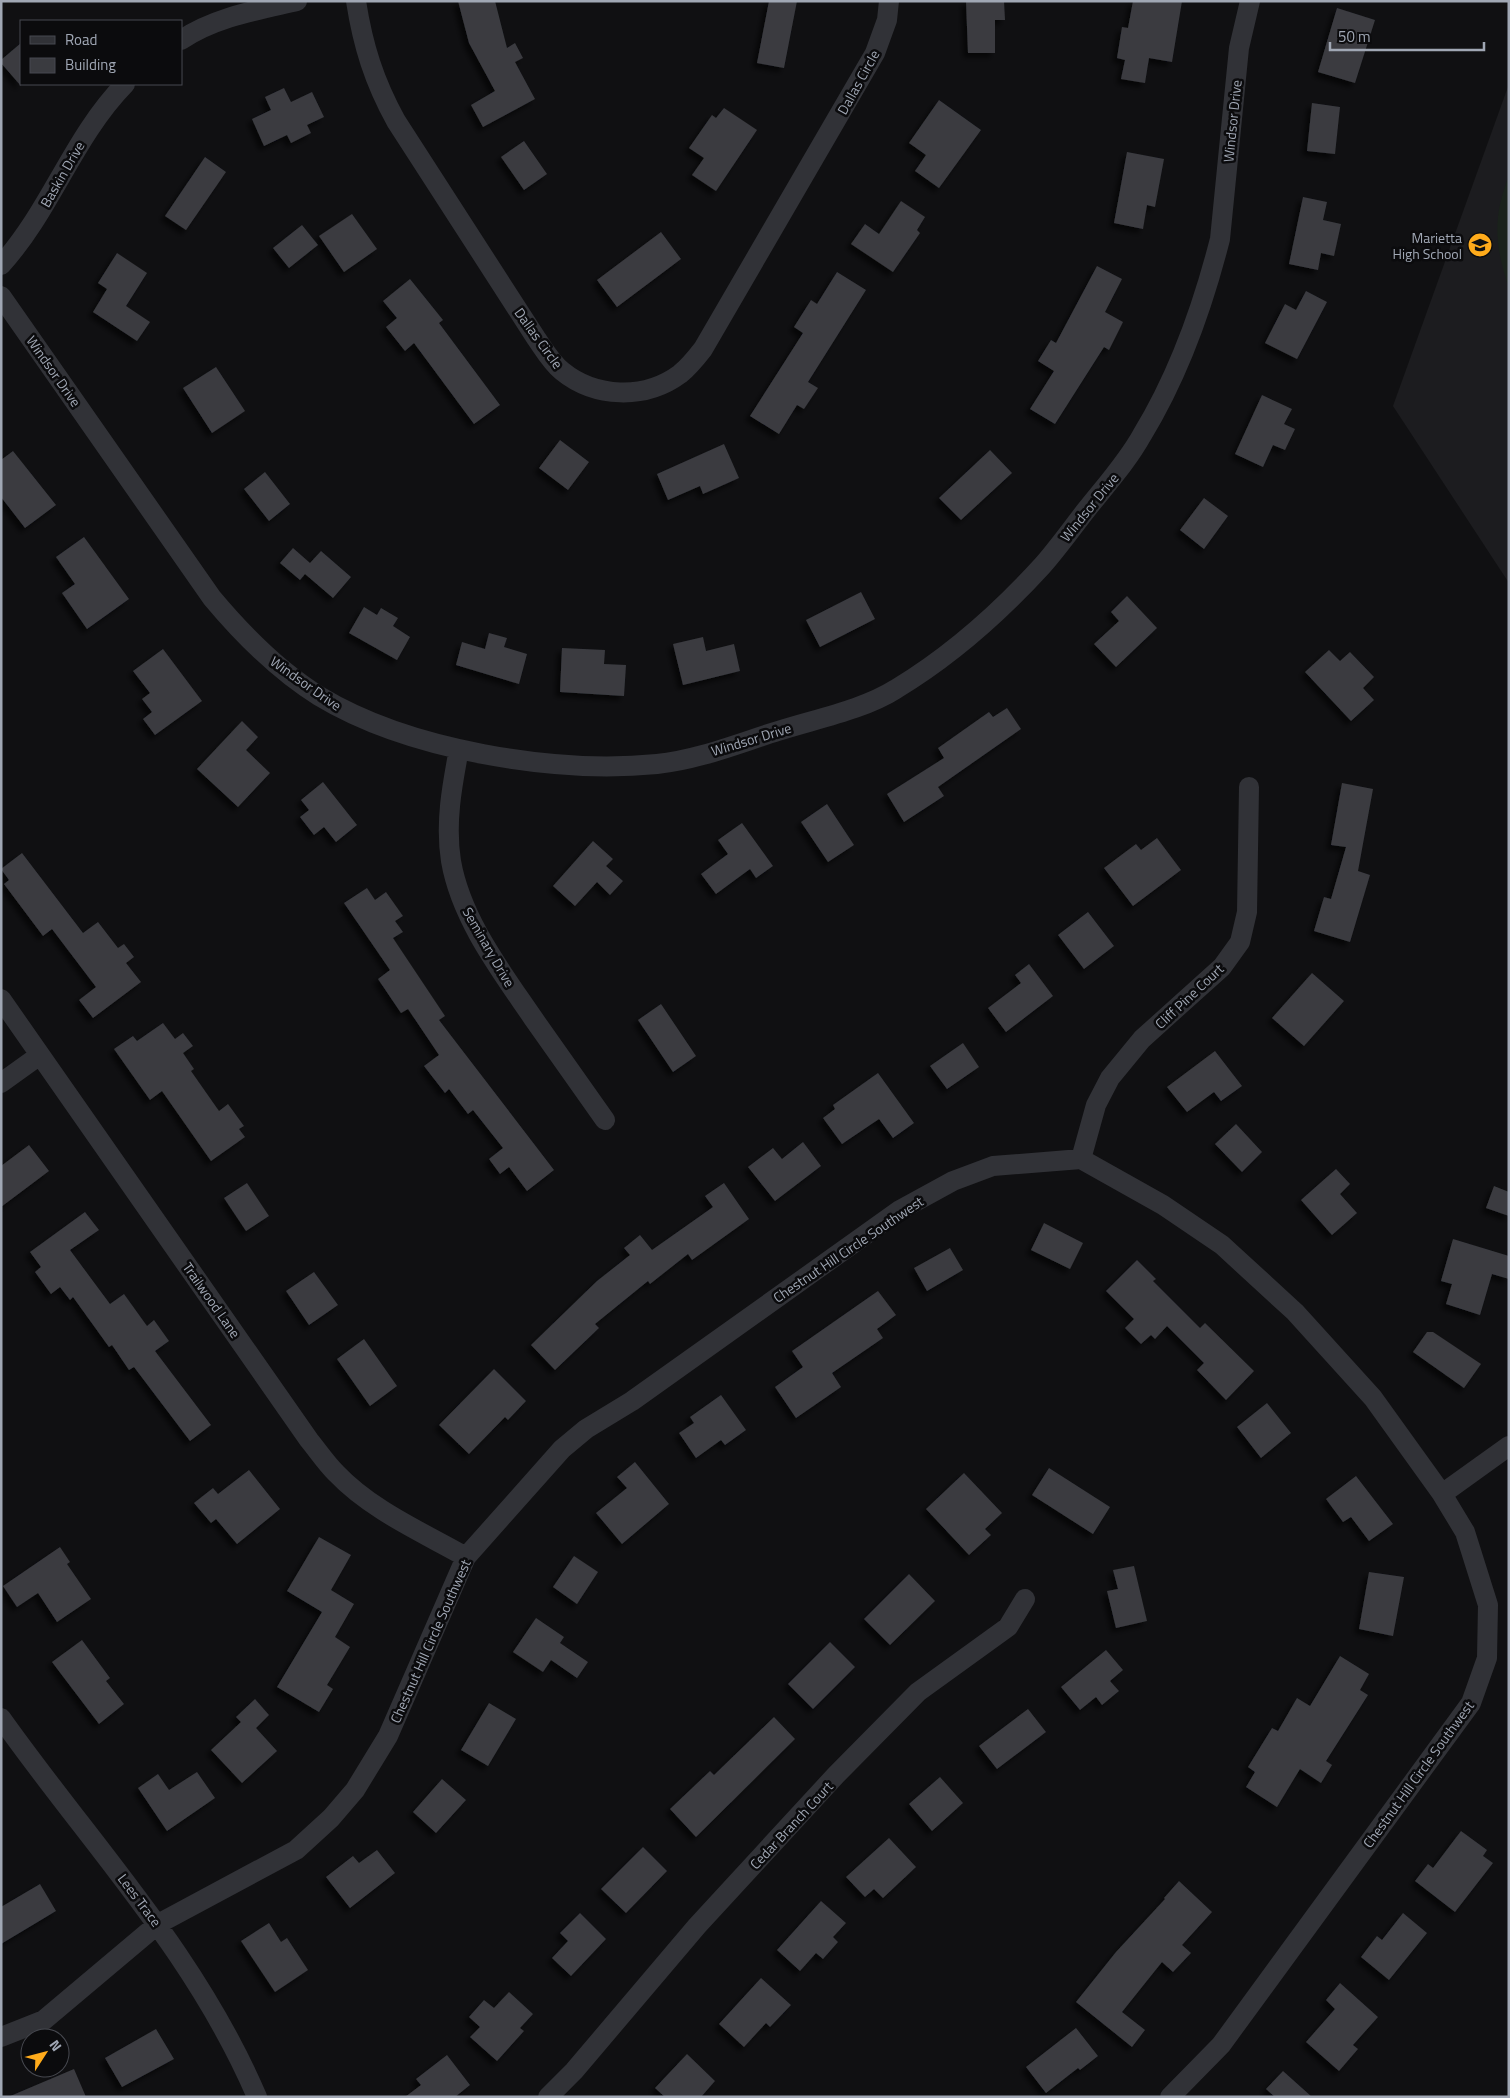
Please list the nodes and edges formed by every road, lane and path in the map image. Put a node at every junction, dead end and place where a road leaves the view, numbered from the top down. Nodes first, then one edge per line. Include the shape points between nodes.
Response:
1 (297, 1) edge
2 (356, 1) edge
3 (889, 1) edge
4 (1250, 1) edge
5 (182, 39) edge
6 (124, 85) edge
7 (1, 265) edge
8 (1, 296) edge
9 (459, 749) junction
10 (1249, 787) dead end
11 (1, 999) edge
12 (40, 1055) junction
13 (1, 1083) edge
14 (605, 1120) dead end
15 (1081, 1159) junction
16 (1509, 1446) edge
17 (1442, 1494) junction
18 (466, 1557) junction
19 (1025, 1599) dead end
20 (1, 1718) edge
21 (158, 1924) junction
22 (1, 2036) edge
23 (258, 2097) edge
24 (548, 2097) edge
25 (1170, 2097) edge

1 - 5 street via 210,25
2 - 3 street, Dallas Circle via 366,55 383,97 536,338 561,370 577,381 599,390 619,393 637,392 666,383 692,364 703,349 875,53
4 - 9 street, Windsor Drive via 1240,48 1220,239 1182,353 1142,436 1118,470 1042,566 1003,605 953,649 893,692 854,708 704,754 659,764 606,766 509,759
6 - 7 street, Baskin Drive via 97,115 32,227
8 - 9 street, Windsor Drive via 212,598 240,632 274,664 356,716
9 - 14 street, Seminary Drive via 451,793 449,832 451,862 463,900 505,978
10 - 15 street, Cliff Pine Court via 1247,912 1240,942 1222,966 1142,1039 1110,1078 1096,1105
11 - 12 street, Trailwood Lane
12 - 13 street
12 - 18 street, Trailwood Lane via 309,1440 336,1473 392,1515
15 - 17 street, Chestnut Hill Circle Southwest via 1164,1205 1230,1251 1295,1312 1373,1398
15 - 18 street, Chestnut Hill Circle Southwest via 993,1166 953,1181 900,1210 632,1400 586,1429 562,1449
16 - 17 street
17 - 25 street, Chestnut Hill Circle Southwest via 1465,1532 1488,1605 1487,1658 1471,1703 1221,2045
18 - 21 street, Chestnut Hill Circle Southwest via 388,1736 354,1790 331,1818 296,1850
19 - 24 street, Cedar Branch Court via 1008,1627 918,1692 836,1776 697,1926 574,2071
20 - 21 street, Lees Trace
21 - 22 street, Chestnut Hill Circle Southwest via 44,2020
21 - 23 street, Lees Trace via 223,2024

